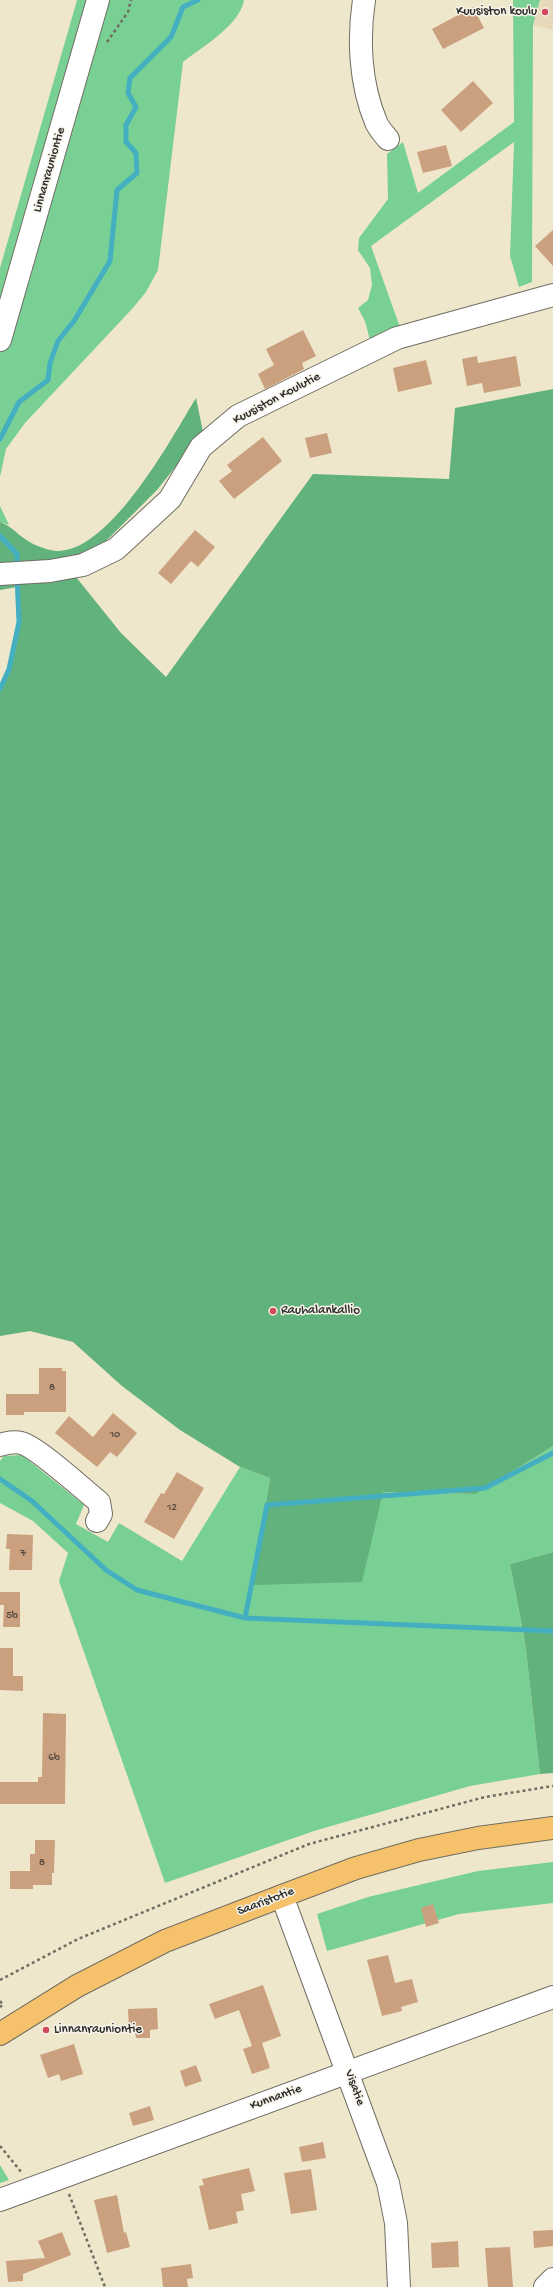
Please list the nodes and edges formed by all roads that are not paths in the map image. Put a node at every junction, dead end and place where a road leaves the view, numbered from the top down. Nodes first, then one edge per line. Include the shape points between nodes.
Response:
1 (98, 0) edge
2 (364, 0) edge
3 (388, 139) dead end
4 (553, 295) edge
5 (0, 340) edge
6 (0, 574) edge
7 (0, 1445) edge
8 (97, 1521) dead end
9 (553, 1828) edge
10 (282, 1896) junction
11 (553, 1996) edge
12 (0, 2034) edge
13 (348, 2071) junction
14 (0, 2200) edge
15 (553, 2279) edge
16 (399, 2287) edge
17 (545, 2287) edge

1 - 5 street, Linnanrauniontie
2 - 3 street via 361,47 365,85 376,122
4 - 6 street, Kuusiston Koulutie via 397,338 238,416 201,447 170,499 116,549 83,565 50,572
7 - 8 street via 10,1442 23,1443 35,1450 99,1502 101,1514
9 - 10 main road, Saaristotie via 478,1838 419,1850 356,1868
10 - 12 main road, Saaristotie via 165,1941 76,1986
10 - 13 street, Visatie
11 - 13 street, Kunnantie
13 - 14 street, Kunnantie
13 - 16 street, Visatie via 388,2183 396,2223
15 - 17 street

